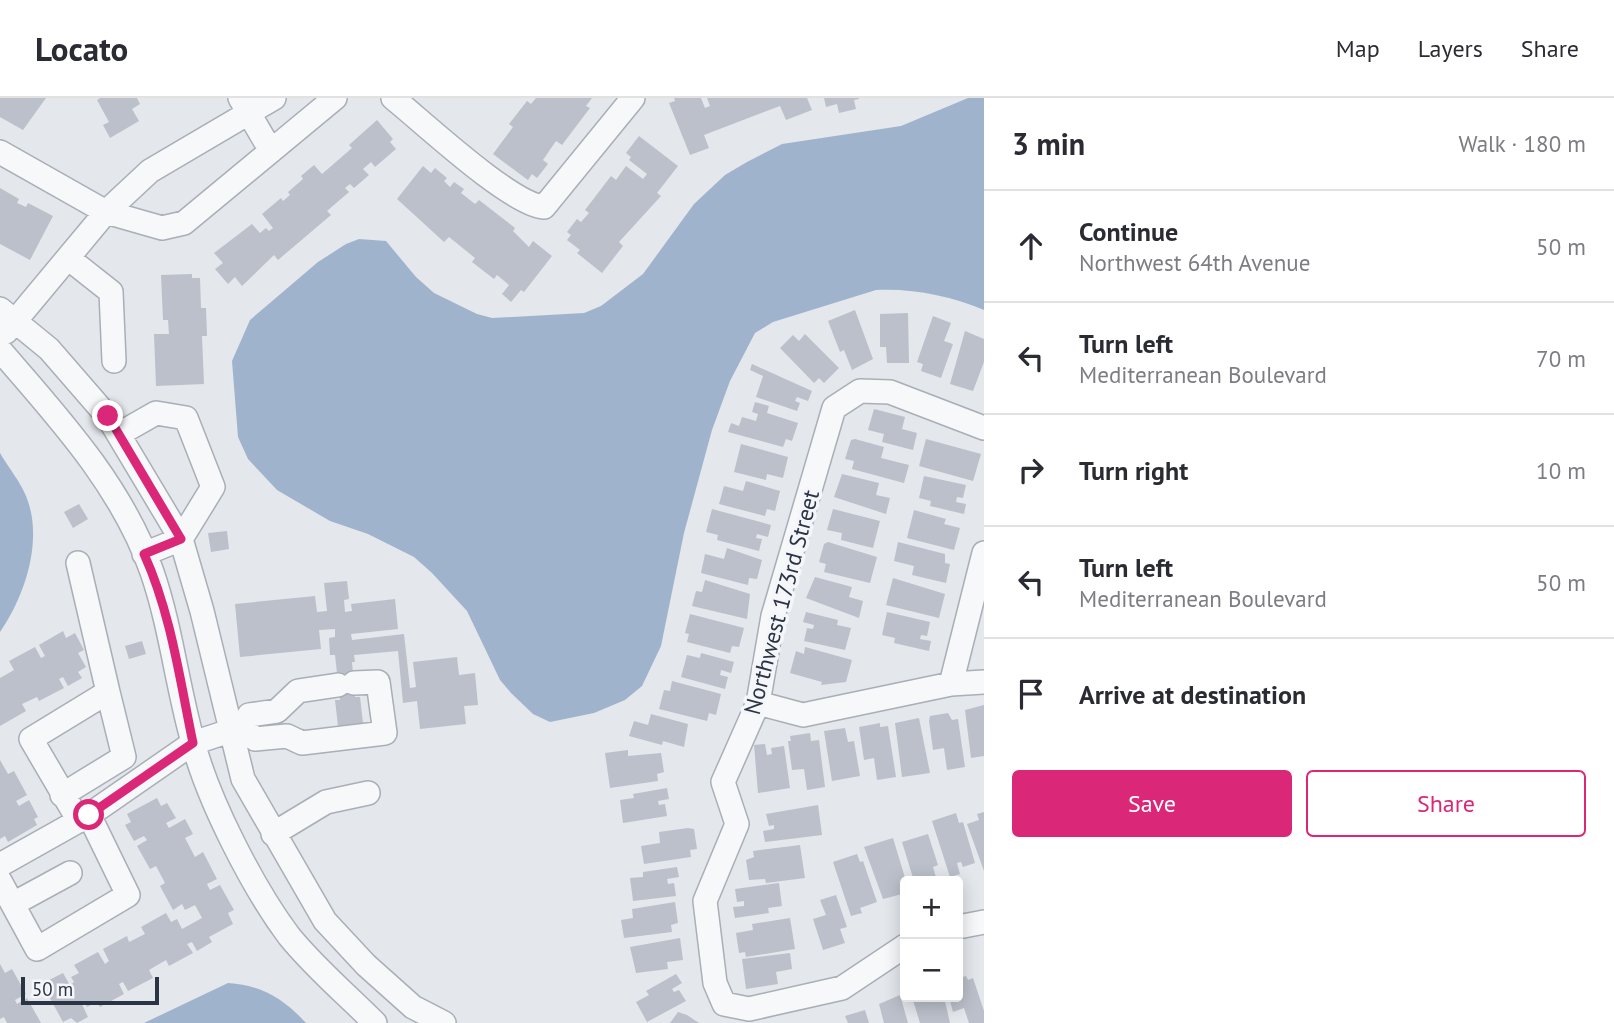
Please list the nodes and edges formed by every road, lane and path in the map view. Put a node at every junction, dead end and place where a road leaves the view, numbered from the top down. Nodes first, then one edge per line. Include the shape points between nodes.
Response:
1 (274, 98) edge
2 (335, 98) edge
3 (393, 98) edge
4 (633, 98) edge
5 (243, 105) edge
6 (271, 151) junction
7 (0, 152) edge
8 (106, 212) junction
9 (68, 258) junction
10 (8, 315) edge
11 (0, 340) edge
12 (0, 350) edge
13 (114, 361) dead end
14 (984, 428) edge
15 (119, 434) junction
16 (181, 539) junction
17 (984, 553) edge
18 (144, 554) junction
19 (78, 563) dead end
20 (984, 682) edge
21 (951, 684) junction
22 (108, 692) junction
23 (758, 703) junction
24 (277, 710) junction
25 (236, 728) junction
26 (280, 736) junction
27 (193, 743) junction
28 (368, 793) dead end
29 (62, 795) junction
30 (84, 818) junction
31 (273, 834) junction
32 (0, 865) edge
33 (71, 873) dead end
34 (0, 881) edge
35 (13, 904) junction
36 (984, 922) edge
37 (963, 926) edge
38 (900, 949) edge
39 (375, 1023) edge
40 (444, 1023) edge

1 - 5 street
2 - 6 street
3 - 4 street via 512,194 544,207
5 - 6 street
5 - 8 street via 150,170
6 - 8 street via 184,223 162,228
7 - 8 street
8 - 9 street
9 - 10 street
9 - 13 street via 111,292
10 - 11 street
10 - 15 street via 49,349
12 - 18 street via 80,443 127,516
14 - 23 street, Northwest 173rd Street via 890,392 860,391 834,408 773,616
15 - 16 street
15 - 16 street via 156,413 186,418 213,487
16 - 18 street
16 - 25 street
17 - 21 street
18 - 27 street via 176,659
19 - 22 street
20 - 21 street
21 - 23 street via 803,715
22 - 29 street via 124,757
22 - 29 street via 31,739
23 - 38 street, Northwest 173rd Street via 723,782 737,824 705,901 715,983 724,1004 749,1009 842,988
24 - 25 street via 249,715
24 - 26 street
24 - 26 street via 298,691 378,682 385,733 302,743
25 - 26 street via 255,739
25 - 27 street
25 - 31 street via 243,779
27 - 30 street
27 - 39 street via 235,847 289,936
28 - 31 street via 326,802
29 - 30 street
30 - 32 street
30 - 35 street via 128,895 37,948
31 - 40 street via 325,920 413,1007
33 - 35 street
34 - 35 street
36 - 37 street

